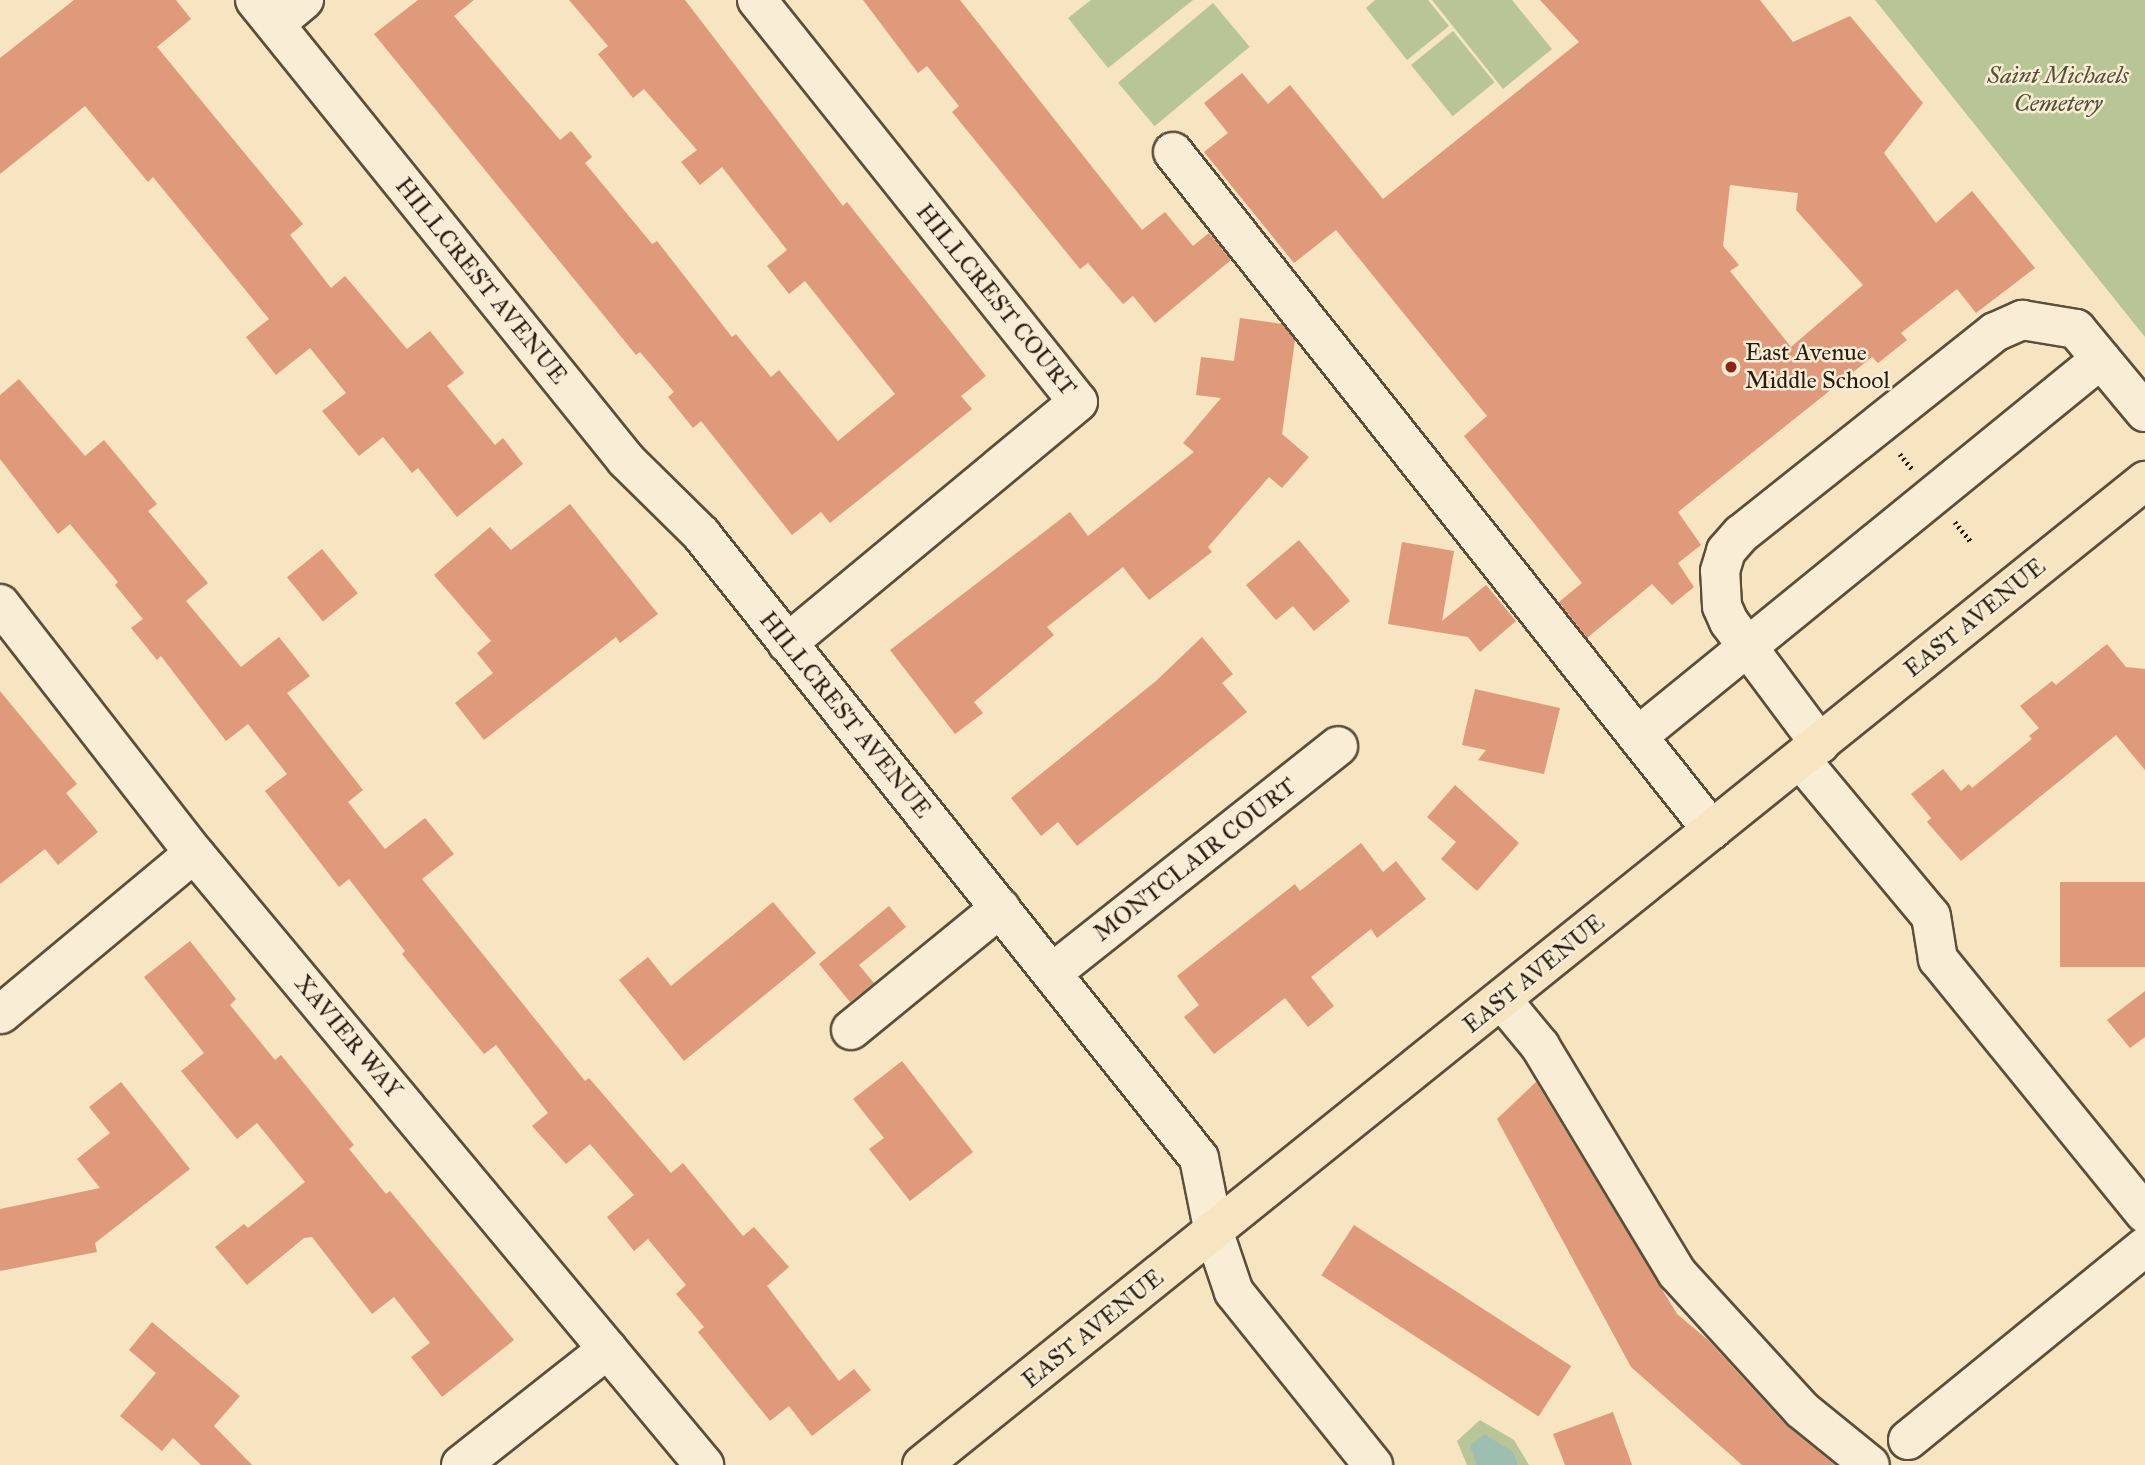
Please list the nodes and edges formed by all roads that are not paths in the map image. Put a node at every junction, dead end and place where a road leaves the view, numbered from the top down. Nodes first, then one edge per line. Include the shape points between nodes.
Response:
1 (304, 0) edge
2 (757, 0) edge
3 (265, 12) edge
4 (1173, 152) dead end
5 (2101, 359) junction
6 (2145, 412) edge
7 (2145, 481) edge
8 (0, 604) edge
9 (787, 644) junction
10 (1746, 645) junction
11 (1638, 736) junction
12 (1338, 746) dead end
13 (1810, 752) junction
14 (1713, 830) junction
15 (194, 853) junction
16 (1000, 908) junction
17 (1052, 973) junction
18 (1502, 1000) junction
19 (1, 1014) edge
20 (851, 1031) dead end
21 (2145, 1214) edge
22 (1214, 1233) junction
23 (2145, 1247) edge
24 (608, 1349) junction
25 (1908, 1440) dead end
26 (461, 1465) edge
27 (704, 1465) edge
28 (922, 1465) edge
29 (1373, 1465) edge
30 (1870, 1465) edge

1 - 3 street
2 - 9 street, HILLCREST COURT via 1078,402
3 - 9 street, HILLCREST AVENUE via 626,460 701,534
4 - 11 street
5 - 6 street
5 - 10 street
5 - 10 street via 2076,329 2041,320 2009,325 1751,526 1726,551 1719,587 1729,622
7 - 13 main road, EAST AVENUE
8 - 15 street, XAVIER WAY
9 - 16 street, HILLCREST AVENUE
10 - 11 street
10 - 13 street
11 - 14 street
12 - 17 street, MONTCLAIR COURT
13 - 14 main road, EAST AVENUE
13 - 21 street via 1931,916 1938,959
14 - 18 main road, EAST AVENUE
15 - 19 street
15 - 24 street, XAVIER WAY
16 - 17 street, HILLCREST AVENUE
16 - 20 street
17 - 22 street, HILLCREST AVENUE via 1199,1158
18 - 22 main road, EAST AVENUE
18 - 30 street via 1540,1046 1677,1273 1802,1410
22 - 28 main road, EAST AVENUE
22 - 29 street, HILLCREST AVENUE via 1234,1292
23 - 25 street
24 - 26 street
24 - 27 street, XAVIER WAY

